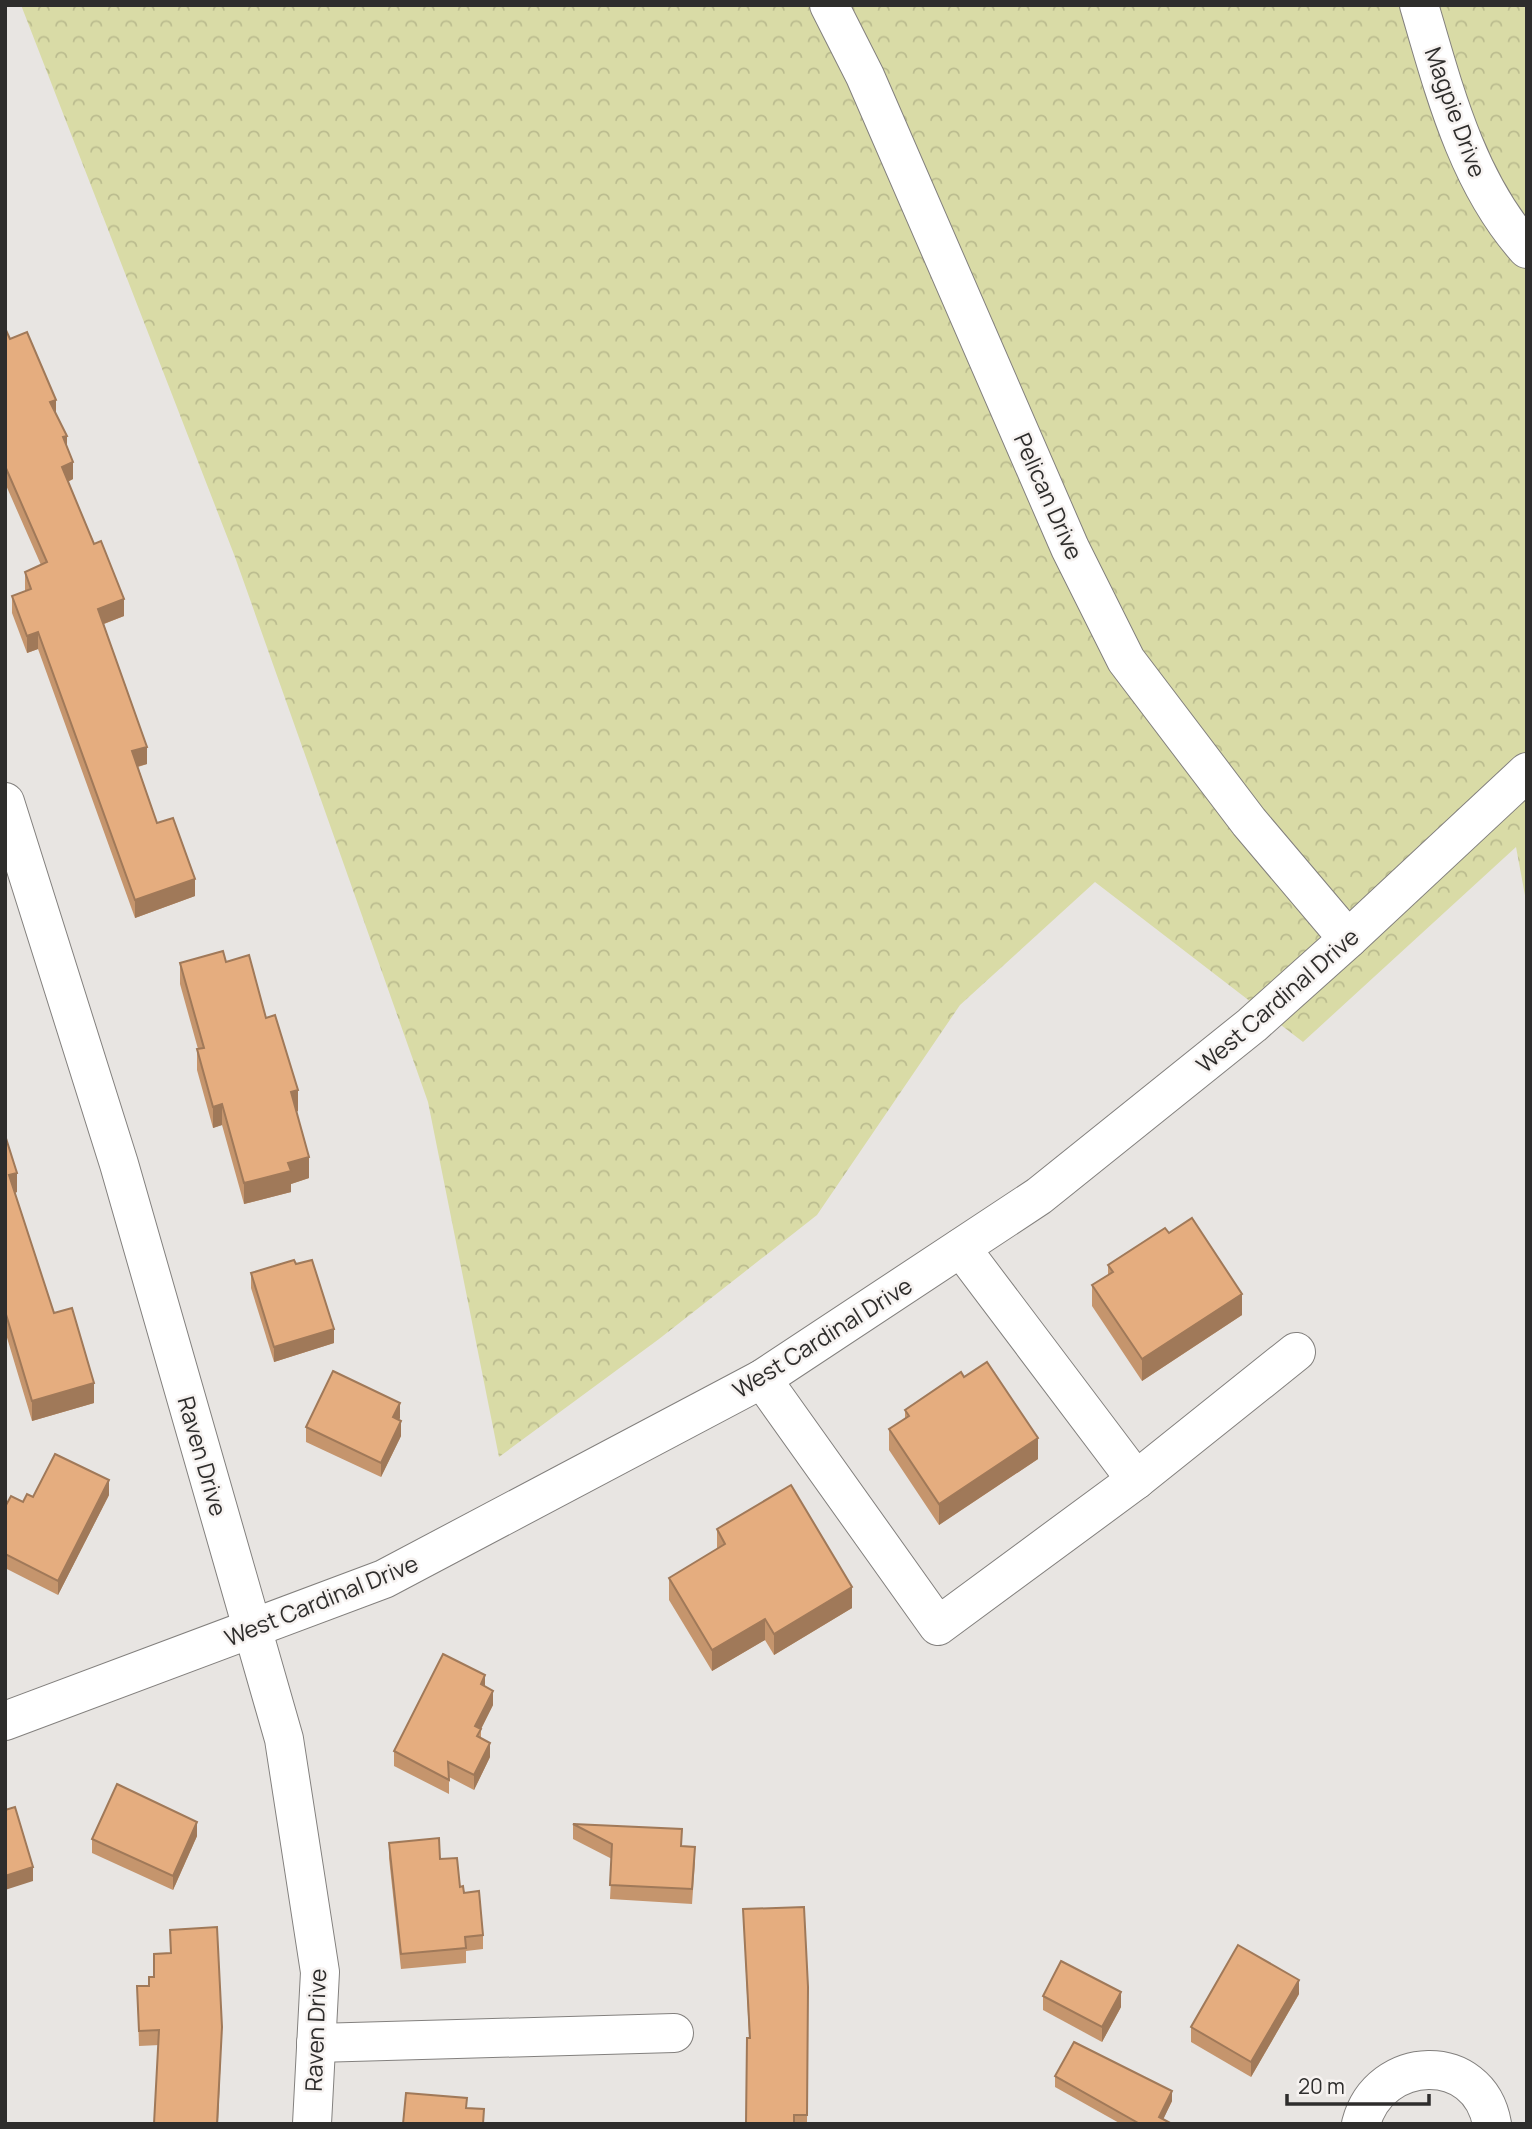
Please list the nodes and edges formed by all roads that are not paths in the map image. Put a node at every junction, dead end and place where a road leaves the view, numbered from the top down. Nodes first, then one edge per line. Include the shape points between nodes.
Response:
1 (828, 5) edge
2 (1419, 5) edge
3 (1527, 249) edge
4 (1527, 772) edge
5 (5, 803) edge
6 (1348, 939) junction
7 (961, 1248) junction
8 (1296, 1352) dead end
9 (762, 1379) junction
10 (1136, 1480) junction
11 (253, 1629) junction
12 (5, 1721) edge
13 (674, 2033) dead end
14 (316, 2043) junction
15 (312, 2124) edge
16 (1361, 2124) edge
17 (1492, 2124) edge

1 - 6 street, Pelican Drive via 864,76 1070,548 1126,660 1249,822
2 - 3 street, Magpie Drive via 1479,181
4 - 6 street, West Cardinal Drive
5 - 11 street, Raven Drive via 119,1164
6 - 7 street, West Cardinal Drive via 1252,1025 1039,1196
7 - 9 street, West Cardinal Drive
7 - 10 street
8 - 10 street
9 - 10 street via 938,1626
9 - 11 street, West Cardinal Drive via 384,1579
11 - 12 street, West Cardinal Drive
11 - 14 street, Raven Drive via 284,1740 320,1972
13 - 14 street
14 - 15 street, Raven Drive
16 - 17 street via 1368,2102 1382,2086 1421,2069 1442,2070 1462,2078 1479,2094

